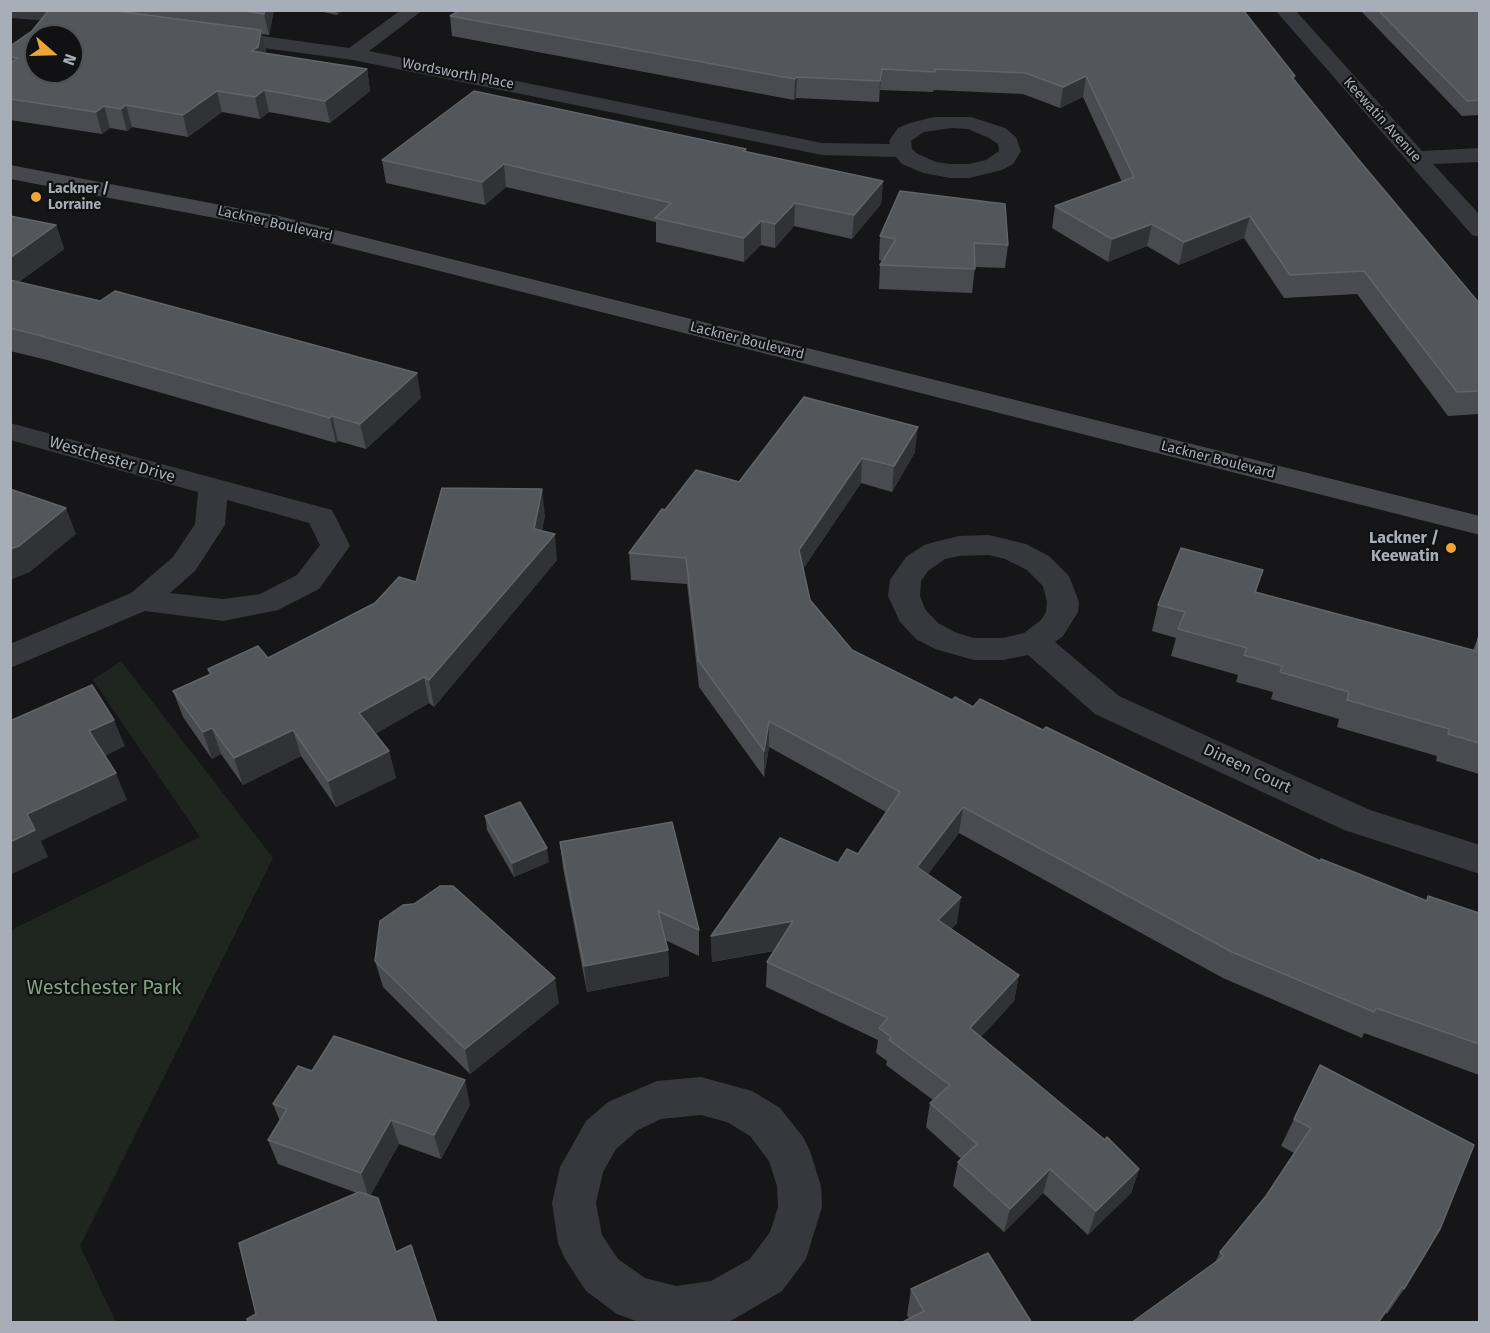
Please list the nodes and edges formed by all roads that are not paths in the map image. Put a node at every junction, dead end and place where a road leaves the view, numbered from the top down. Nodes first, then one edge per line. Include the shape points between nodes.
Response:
1 (414, 10) edge
2 (1284, 10) edge
3 (10, 12) edge
4 (111, 21) edge
5 (203, 33) edge
6 (353, 54) junction
7 (902, 151) dead end
8 (1479, 155) edge
9 (1417, 158) junction
10 (10, 172) edge
11 (1479, 230) edge
12 (10, 431) edge
13 (213, 488) junction
14 (1479, 526) edge
15 (142, 600) junction
16 (1034, 642) junction
17 (10, 657) edge
18 (1479, 860) edge
19 (676, 1316) edge

1 - 6 street
2 - 9 street, Keewatin Avenue
3 - 4 street
5 - 6 street, Wordsworth Place
6 - 7 street, Wordsworth Place via 822,148
8 - 9 street
9 - 11 street, Keewatin Avenue
10 - 14 main road, Lackner Boulevard via 279,223
12 - 13 street, Westchester Drive
13 - 15 street via 210,525 184,564
13 - 15 street, Westchester Drive via 321,517 334,546 308,582 267,603 222,610
15 - 17 street
16 - 16 street via 1052,628 1064,602 1058,584 1038,563 1016,551 989,545 935,552 917,564 906,579 904,596 911,614 927,631 946,641 974,649 1003,650
16 - 18 street, Dineen Court via 1107,705 1357,819
19 - 19 street via 717,1304 766,1275 790,1243 800,1207 799,1186 788,1151 765,1122 737,1105 701,1096 657,1100 623,1116 601,1135 582,1167 574,1203 581,1243 602,1275 634,1298

